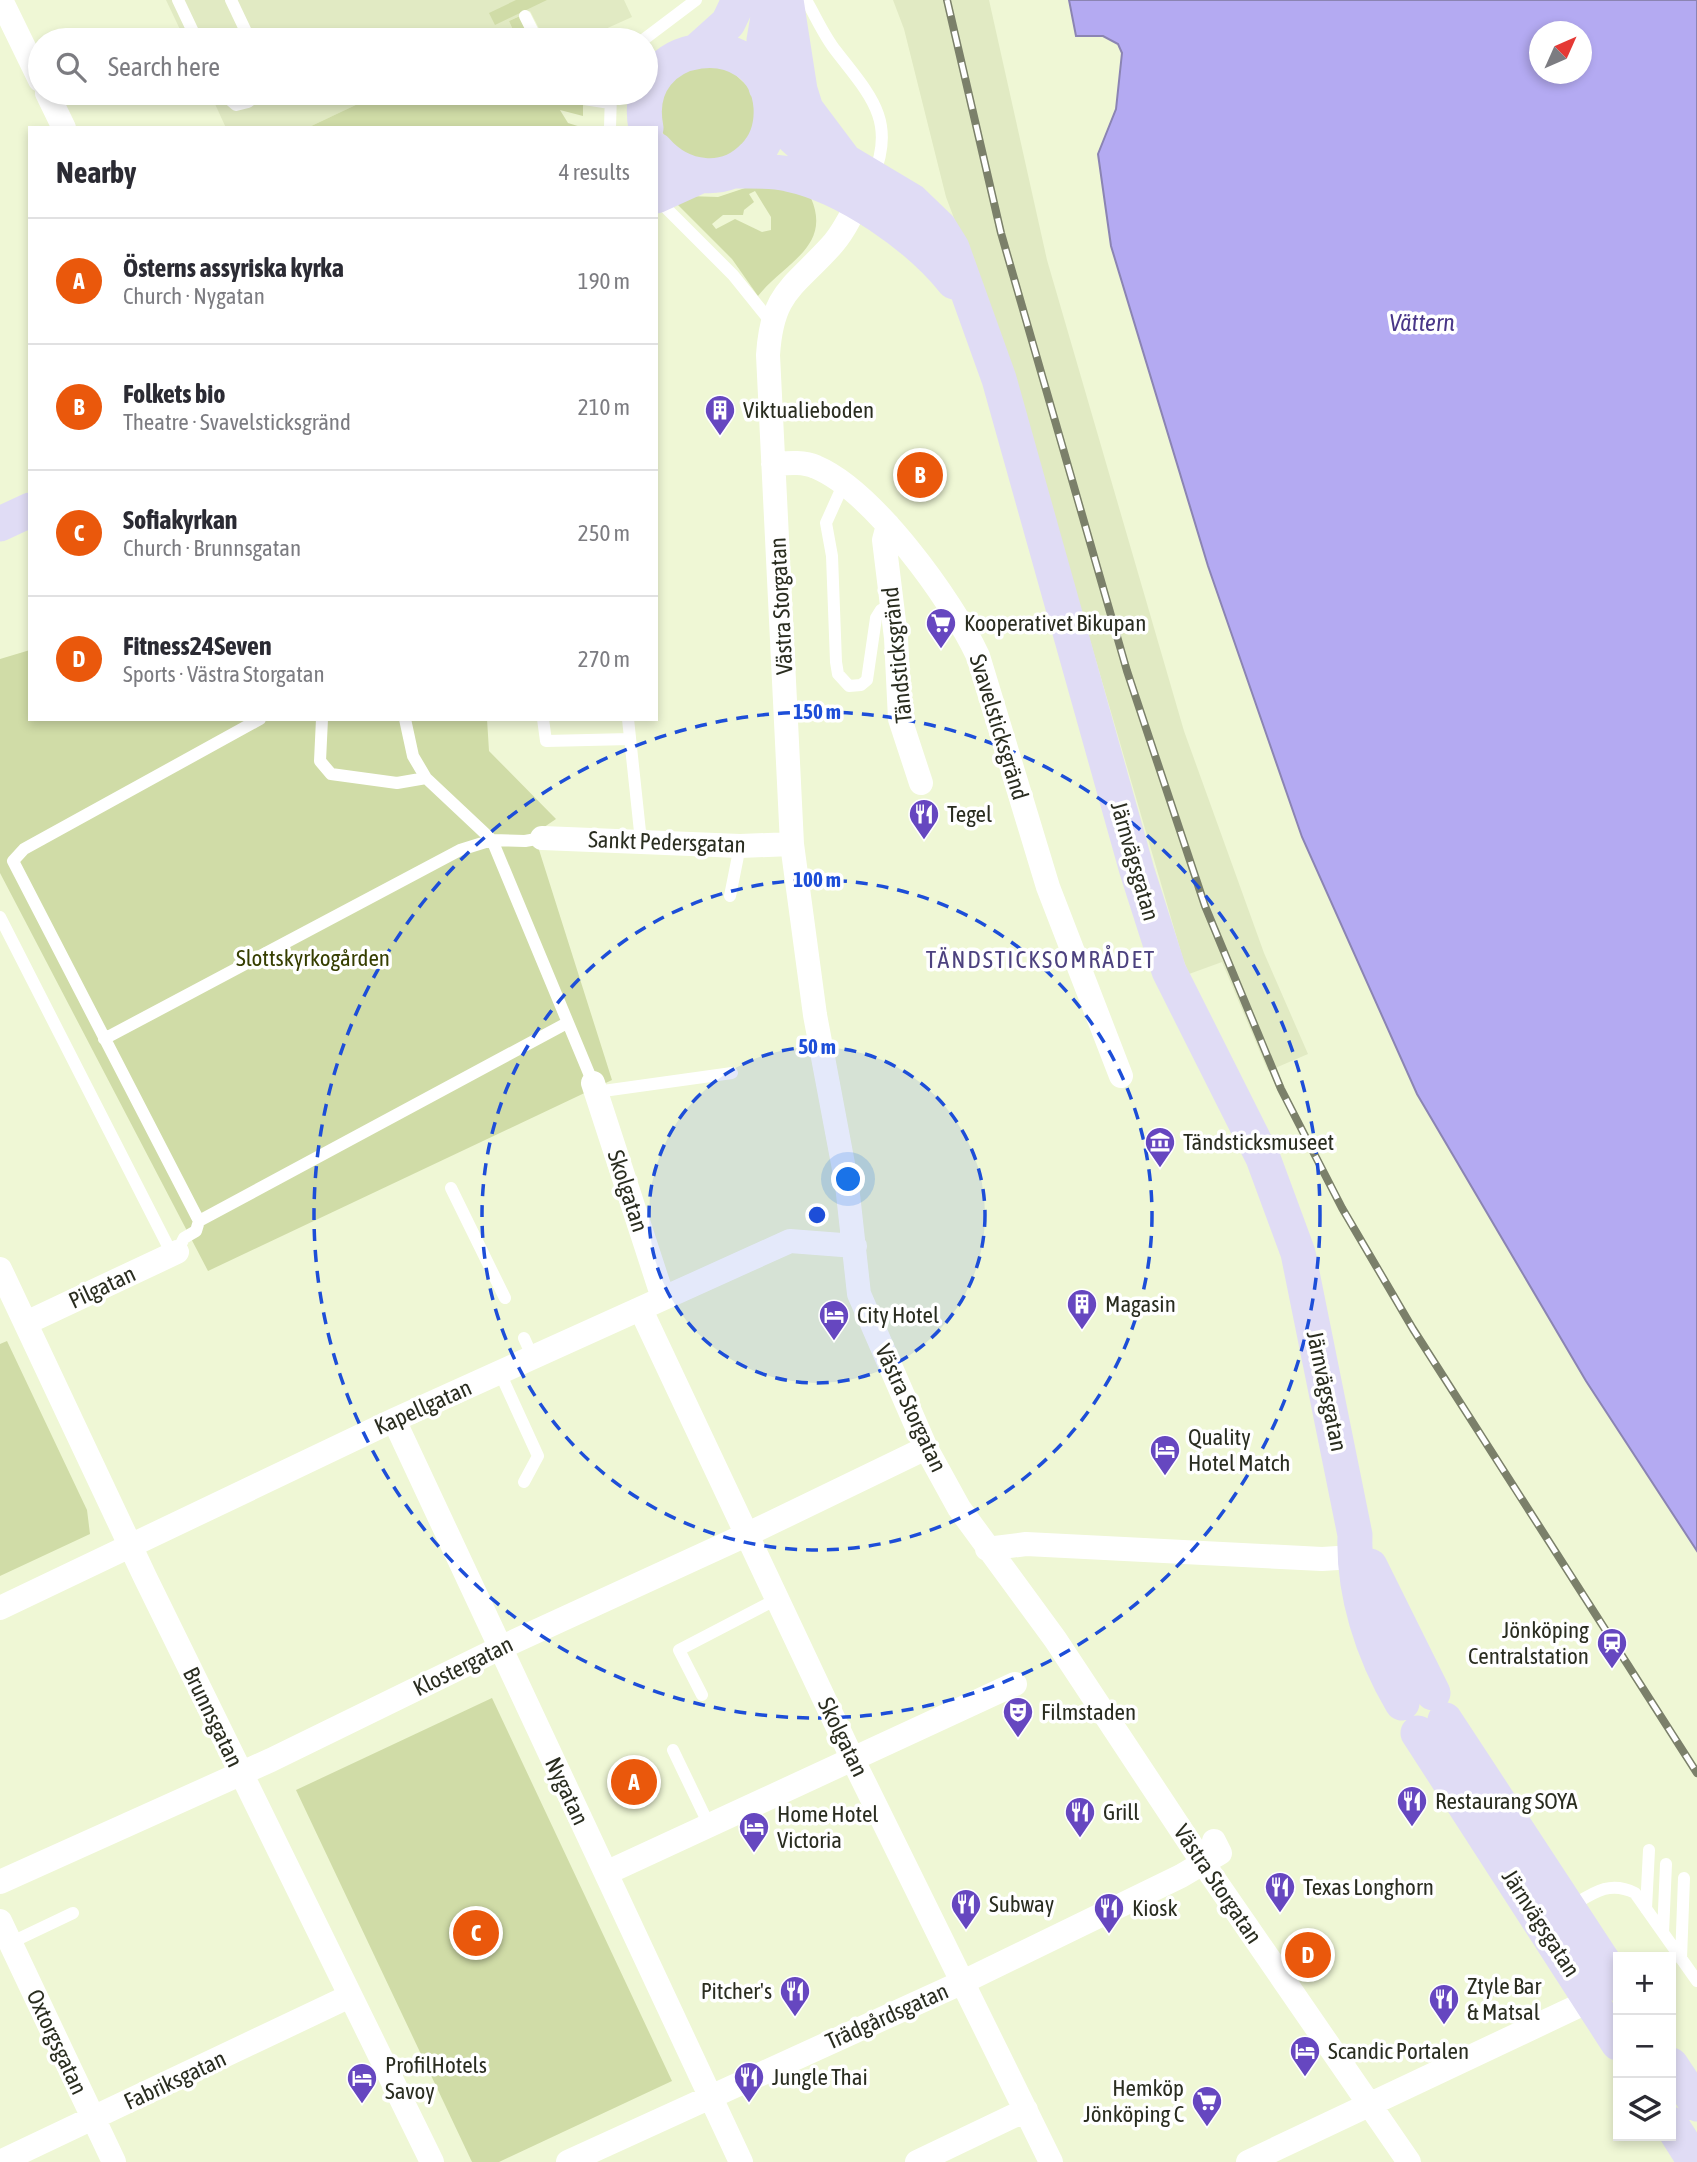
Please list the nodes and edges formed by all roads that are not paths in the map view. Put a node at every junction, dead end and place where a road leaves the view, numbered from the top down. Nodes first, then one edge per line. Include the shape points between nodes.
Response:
1 (1, 0) edge
2 (178, 0) edge
3 (231, 0) edge
4 (696, 0) edge
5 (739, 0) edge
6 (771, 0) edge
7 (786, 0) edge
8 (806, 0) edge
9 (525, 16) dead end
10 (191, 28) edge
11 (244, 28) edge
12 (531, 28) edge
13 (658, 29) edge
14 (698, 50) junction
15 (28, 55) edge
16 (658, 74) edge
17 (768, 102) junction
18 (53, 105) edge
19 (610, 105) edge
20 (645, 105) edge
21 (63, 126) edge
22 (610, 126) edge
23 (647, 126) edge
24 (658, 146) edge
25 (734, 171) junction
26 (699, 176) junction
27 (858, 181) junction
28 (658, 196) edge
29 (658, 199) edge
30 (771, 323) junction
31 (773, 464) junction
32 (844, 483) junction
33 (28, 511) edge
34 (0, 524) edge
35 (888, 525) junction
36 (891, 603) junction
37 (256, 721) edge
38 (322, 721) edge
39 (405, 721) edge
40 (543, 721) edge
41 (628, 721) edge
42 (630, 739) junction
43 (426, 778) junction
44 (921, 783) dead end
45 (542, 838) joint
46 (492, 840) junction
47 (640, 841) junction
48 (792, 844) junction
49 (740, 846) junction
50 (730, 896) dead end
51 (0, 917) edge
52 (12, 941) junction
53 (0, 947) edge
54 (566, 1023) junction
55 (104, 1039) junction
56 (732, 1073) dead end
57 (1121, 1076) dead end
58 (595, 1088) junction
59 (452, 1188) dead end
60 (199, 1221) junction
61 (855, 1245) junction
62 (174, 1253) junction
63 (0, 1269) edge
64 (505, 1298) dead end
65 (663, 1298) junction
66 (641, 1310) junction
67 (26, 1323) junction
68 (500, 1373) junction
69 (394, 1420) junction
70 (926, 1448) junction
71 (524, 1482) dead end
72 (748, 1534) junction
73 (131, 1545) junction
74 (987, 1549) junction
75 (1360, 1552) junction
76 (777, 1599) junction
77 (0, 1608) edge
78 (500, 1648) junction
79 (1015, 1684) dead end
80 (702, 1695) dead end
81 (673, 1750) dead end
82 (853, 1760) junction
83 (240, 1772) junction
84 (709, 1825) junction
85 (1214, 1840) dead end
86 (1649, 1850) dead end
87 (1203, 1863) junction
88 (1666, 1864) dead end
89 (606, 1873) junction
90 (1684, 1878) dead end
91 (0, 1882) edge
92 (1646, 1909) junction
93 (73, 1913) dead end
94 (1555, 1917) junction
95 (5, 1932) edge
96 (1663, 1934) junction
97 (1681, 1959) junction
98 (1697, 1981) edge
99 (962, 1982) junction
100 (1609, 1989) edge
101 (350, 1996) junction
102 (1613, 2015) edge
103 (1676, 2072) edge
104 (710, 2097) junction
105 (1370, 2103) junction
106 (1697, 2104) edge
107 (1026, 2110) junction
108 (93, 2118) junction
109 (1676, 2132) edge
110 (0, 2162) edge
111 (114, 2162) edge
112 (432, 2162) edge
113 (568, 2162) edge
114 (741, 2162) edge
115 (917, 2162) edge
116 (1051, 2162) edge
117 (1248, 2162) edge
118 (1409, 2162) edge
119 (1695, 2162) edge

1 - 15 street
2 - 10 lane
3 - 11 lane
4 - 13 lane
5 - 14 street via 728,23
6 - 17 street via 764,40
7 - 27 street via 806,110
8 - 27 lane via 834,49 867,89 882,124 883,144
9 - 12 lane
14 - 16 street via 674,59
14 - 17 street via 738,57 758,75
17 - 25 street via 767,136 757,153
17 - 27 street, Järnvägsgatan via 814,156
18 - 21 street
19 - 22 lane
20 - 23 street
24 - 26 street via 675,167
25 - 26 street
25 - 27 street, Järnvägsgatan
26 - 28 street
27 - 30 street, Västra Storgatan via 831,245 783,295
27 - 75 street, Järnvägsgatan via 968,299 999,379 1168,971 1263,1158 1292,1232
29 - 30 lane via 733,275
30 - 31 street, Västra Storgatan
31 - 32 street, Svavelsticksgränd via 813,465
31 - 48 street, Västra Storgatan
32 - 35 street, Svavelsticksgränd
32 - 36 lane via 826,523 832,556 836,662 838,674 849,685 867,680 876,618
33 - 34 street
35 - 36 street, Tändsticksgränd via 884,540
35 - 57 street, Svavelsticksgränd via 957,614 978,656 1048,887
36 - 44 street, Tändsticksgränd via 900,719
37 - 55 lane via 24,849 13,861
38 - 43 lane via 320,761 331,774 397,783
39 - 43 lane via 413,756
40 - 42 lane via 546,741
41 - 42 lane
42 - 47 lane
43 - 46 lane
45 - 46 lane
45 - 47 street, Sankt Pedersgatan
46 - 54 lane
46 - 55 lane via 460,850
47 - 49 street, Sankt Pedersgatan
48 - 49 street, Sankt Pedersgatan
48 - 61 street, Västra Storgatan via 815,1015
49 - 50 lane
51 - 52 lane
52 - 53 lane
52 - 62 lane
54 - 58 lane
54 - 60 lane
55 - 60 lane
56 - 58 lane
58 - 65 street, Skolgatan
59 - 64 lane
60 - 62 lane via 196,1231 184,1238
61 - 65 street, Kapellgatan via 790,1241
61 - 70 street, Västra Storgatan via 859,1294
62 - 67 street, Pilgatan
63 - 67 street, Brunnsgatan
65 - 66 street, Kapellgatan
66 - 68 street, Kapellgatan via 529,1348
66 - 72 street, Skolgatan
67 - 73 street, Brunnsgatan
68 - 69 street, Kapellgatan
68 - 71 lane via 538,1456
69 - 73 street, Kapellgatan
69 - 78 street, Nygatan
70 - 72 street, Klostergatan
70 - 74 street, Västra Storgatan
72 - 76 street, Skolgatan
72 - 78 street, Klostergatan
73 - 77 street, Kapellgatan
73 - 83 street, Brunnsgatan
74 - 75 street via 1026,1544 1322,1559
74 - 87 street, Västra Storgatan via 1055,1639
75 - 94 street, Järnvägsgatan via 1355,1576 1366,1622
76 - 80 lane via 679,1650
76 - 82 street, Skolgatan
78 - 83 street, Klostergatan
78 - 89 street, Nygatan
79 - 82 street
81 - 84 lane
82 - 84 street
82 - 99 street, Skolgatan
83 - 91 street, Klostergatan
83 - 101 street, Brunnsgatan
84 - 89 street
85 - 87 street via 1220,1853
86 - 92 lane
87 - 99 street, Trädgårdsgatan
87 - 105 street, Västra Storgatan
88 - 96 lane
89 - 104 street, Nygatan
90 - 97 lane
92 - 94 lane via 1635,1893 1620,1886 1604,1887
92 - 96 lane
93 - 95 lane
94 - 100 street, Järnvägsgatan
95 - 108 street, Oxtorgsgatan
96 - 97 lane
97 - 98 lane
99 - 104 street, Trädgårdsgatan
99 - 107 street, Skolgatan
100 - 102 street, Järnvägsgatan
100 - 105 street
101 - 108 street, Fabriksgatan
101 - 112 street, Brunnsgatan
103 - 106 street
104 - 113 street, Trädgårdsgatan
104 - 114 street, Nygatan
105 - 117 street
105 - 118 street, Västra Storgatan
107 - 115 street
107 - 116 street, Skolgatan
108 - 110 street, Fabriksgatan
108 - 111 street, Oxtorgsgatan
109 - 119 street

